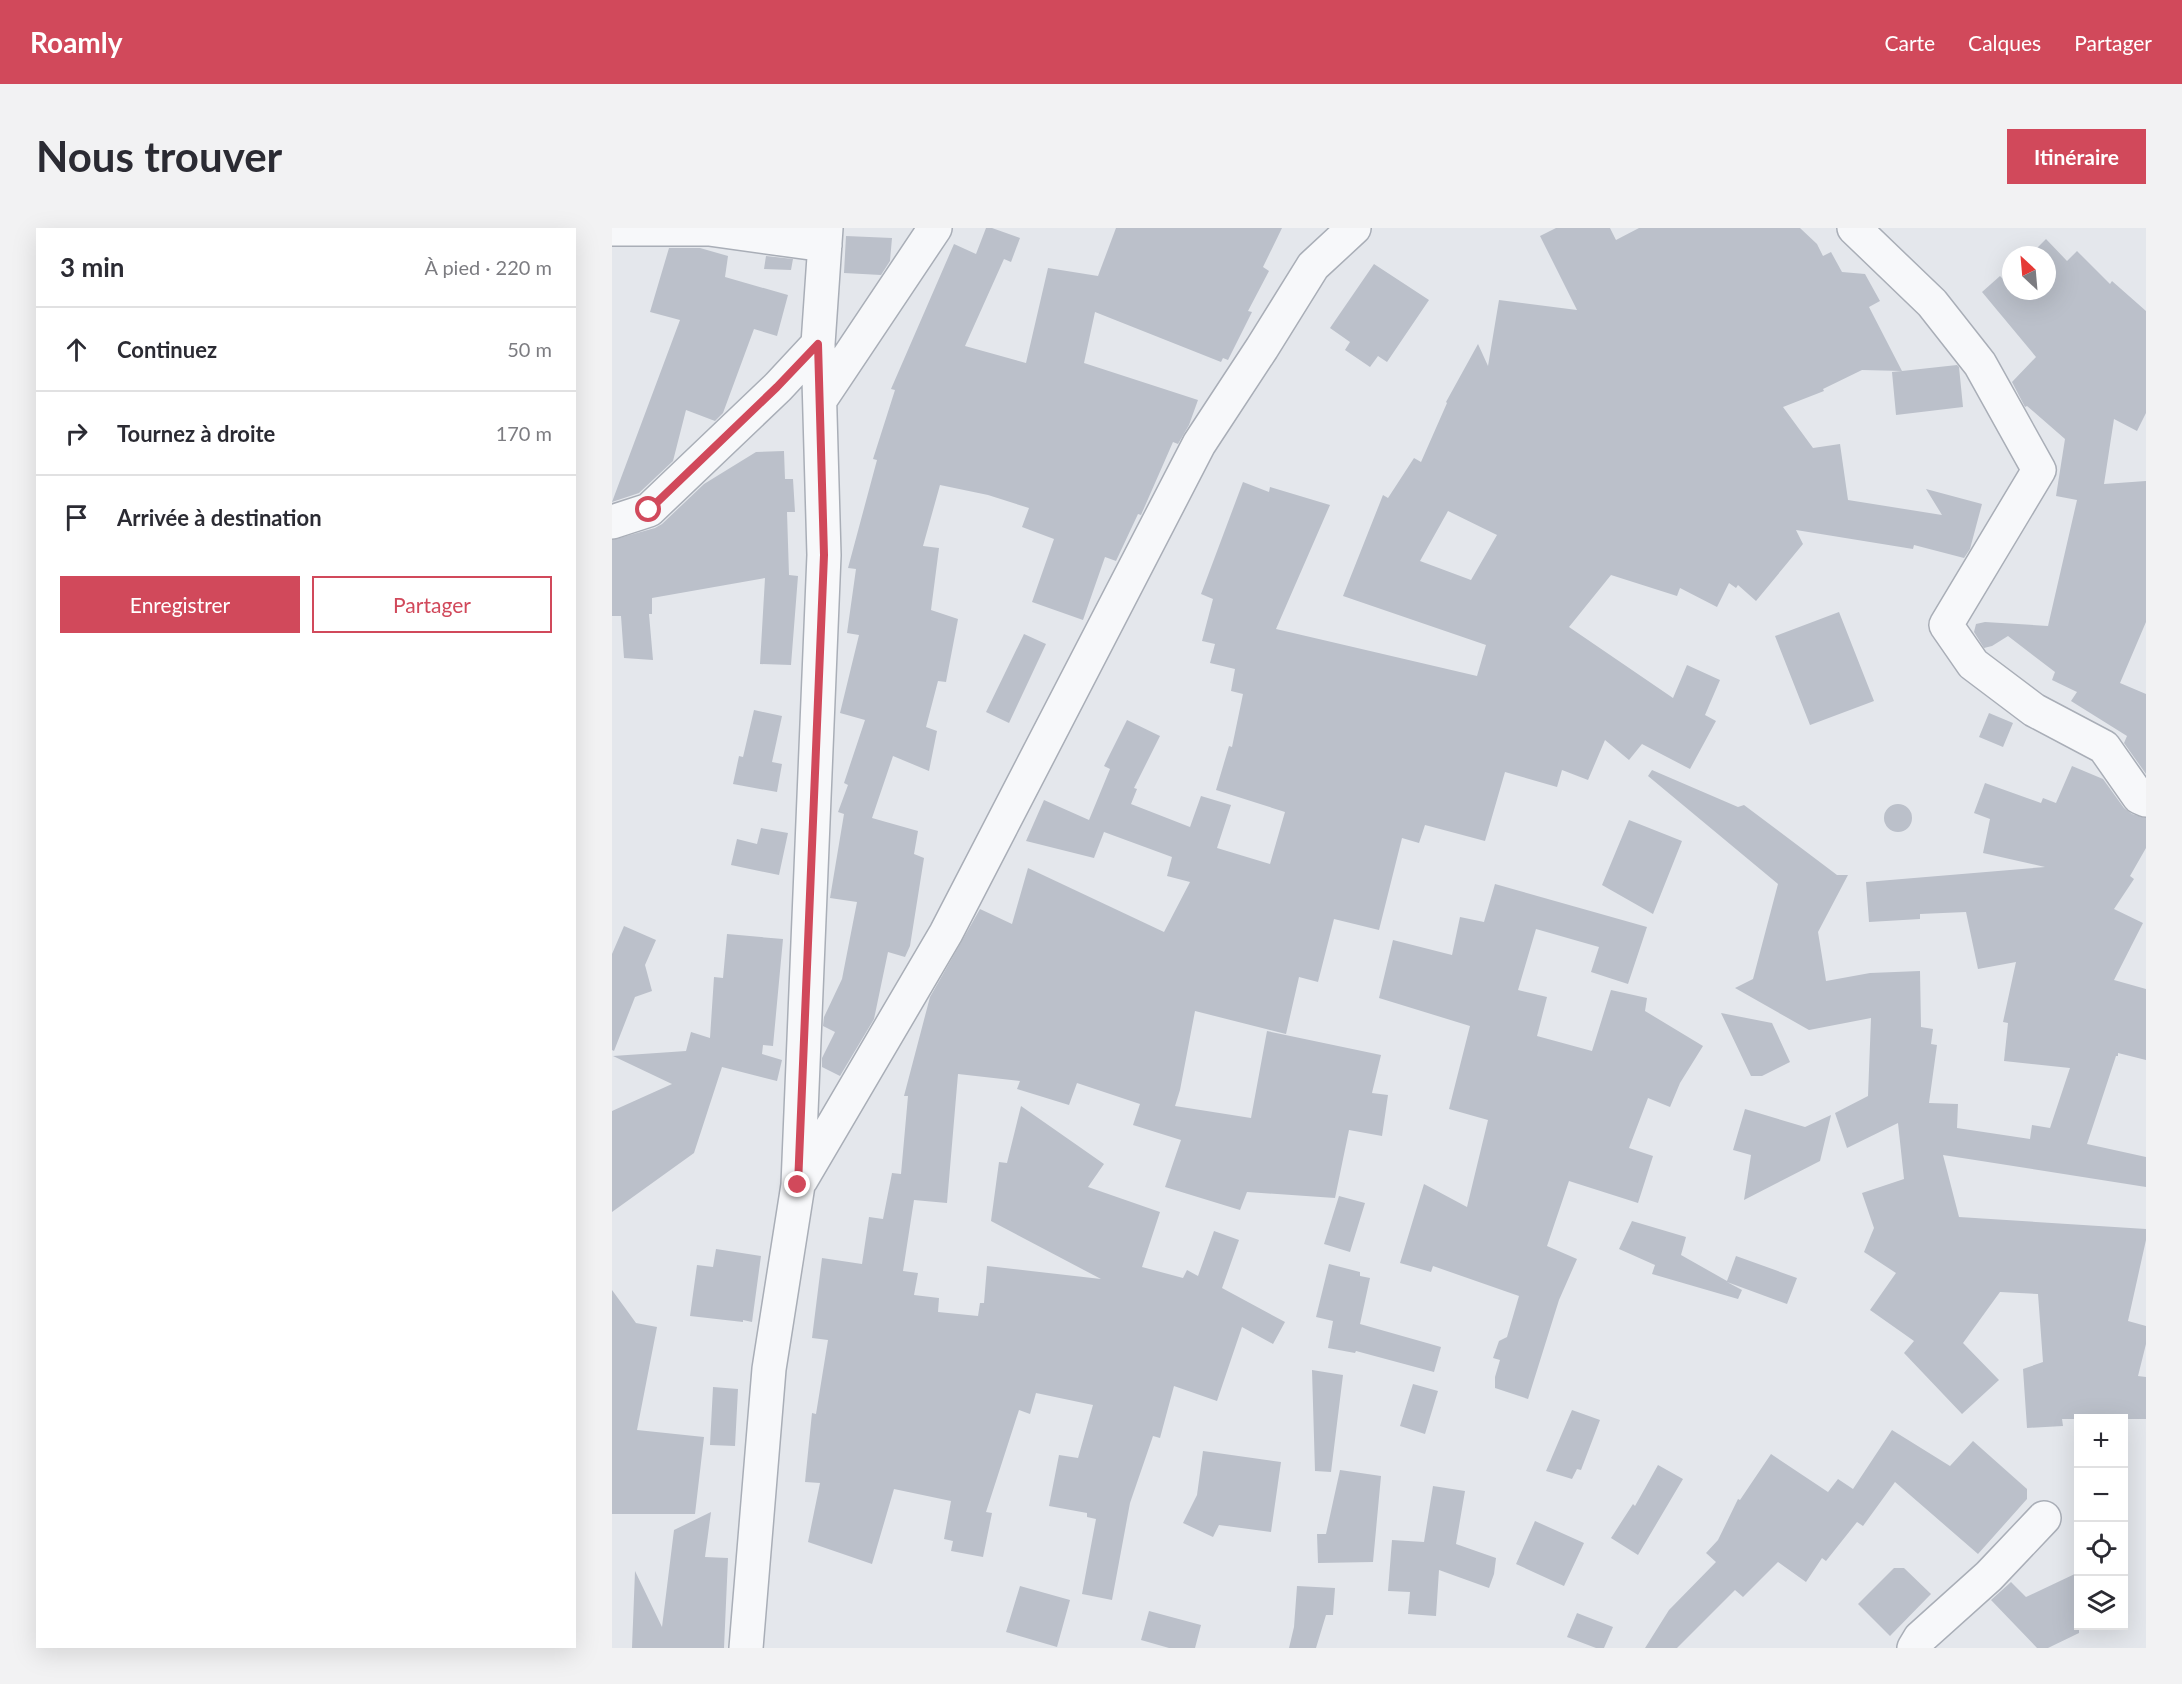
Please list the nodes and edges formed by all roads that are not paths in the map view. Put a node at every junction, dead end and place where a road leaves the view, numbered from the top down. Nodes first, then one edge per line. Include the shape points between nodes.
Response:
1 (935, 228) edge
2 (1354, 228) edge
3 (1854, 228) edge
4 (612, 229) edge
5 (825, 236) edge
6 (818, 344) junction
7 (820, 400) junction
8 (612, 522) edge
9 (2146, 800) edge
10 (798, 1185) junction
11 (2044, 1518) dead end
12 (746, 1648) edge
13 (1914, 1648) edge

1 - 7 street
2 - 10 street via 1313,266 1199,444 946,933
3 - 9 street via 1932,303 1980,364 2039,470 1946,625 1973,664 2034,710 2104,747 2139,797
4 - 5 street via 709,229
5 - 6 street
6 - 7 street
6 - 8 street via 649,510
7 - 10 street via 824,555
10 - 12 street via 769,1370
11 - 13 street

